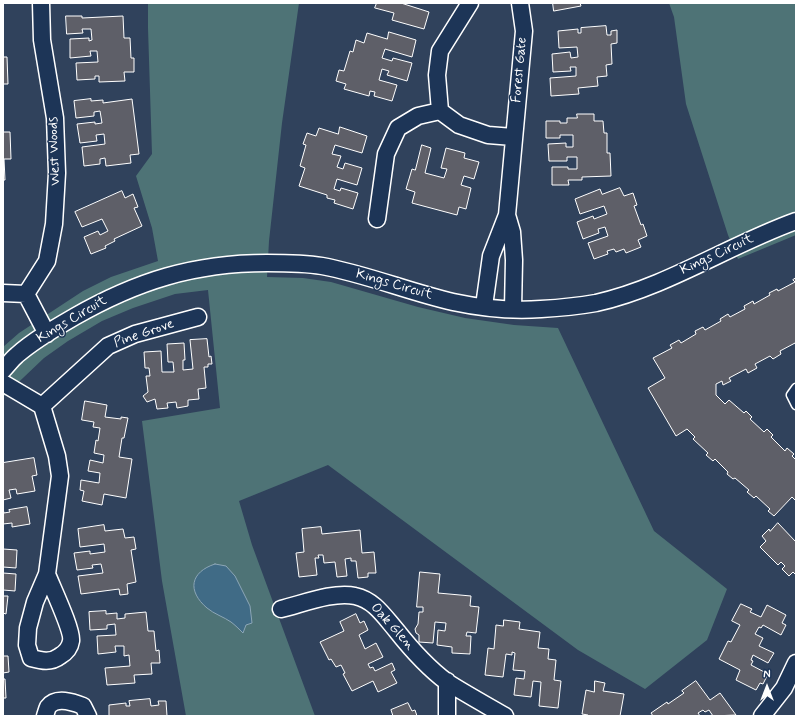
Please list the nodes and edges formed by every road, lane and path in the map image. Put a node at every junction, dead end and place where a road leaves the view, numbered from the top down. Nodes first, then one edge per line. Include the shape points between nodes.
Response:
1 (41, 3) edge
2 (470, 3) edge
3 (520, 3) edge
4 (440, 112) junction
5 (513, 137) junction
6 (507, 214) junction
7 (377, 218) dead end
8 (796, 221) edge
9 (3, 293) edge
10 (26, 294) junction
11 (484, 306) junction
12 (513, 309) junction
13 (198, 317) dead end
14 (46, 334) junction
15 (3, 370) edge
16 (3, 383) edge
17 (796, 388) edge
18 (796, 405) edge
19 (42, 406) junction
20 (47, 574) junction
21 (281, 610) dead end
22 (796, 663) edge
23 (447, 681) junction
24 (45, 716) edge
25 (88, 716) edge
26 (447, 716) edge
27 (505, 716) edge
28 (762, 716) edge

1 - 10 street, West Woods via 42,40 55,118 57,173 54,224 46,261
2 - 4 street via 440,51 437,75
3 - 5 street, Forest Gate via 524,31
4 - 5 street via 459,125 488,135
4 - 7 street via 418,116 398,128 386,154
5 - 6 street, Forest Gate
6 - 11 street, Forest Gate via 491,256
6 - 12 street, Forest Gate via 512,232 514,260
8 - 12 street, Kings Circuit via 769,230 651,285 616,297 575,306
9 - 10 street
10 - 14 street
11 - 12 street, Kings Circuit
11 - 14 street, Kings Circuit via 454,302 322,266 244,263 196,268 150,281 90,308
13 - 19 street, Pine Grove via 135,334 108,346
14 - 15 street, Kings Circuit via 18,354
16 - 19 street
17 - 18 lane via 791,394
19 - 20 street via 57,456 60,476
20 - 20 street via 35,602 28,628 27,645 31,658 54,661 66,652 71,641 66,621
21 - 23 street, Oak Glen via 343,595 362,598 371,602 409,646
22 - 28 street via 784,688
23 - 26 street
23 - 27 street, Oak Glen
24 - 25 street via 48,706 56,702 69,701 82,706

